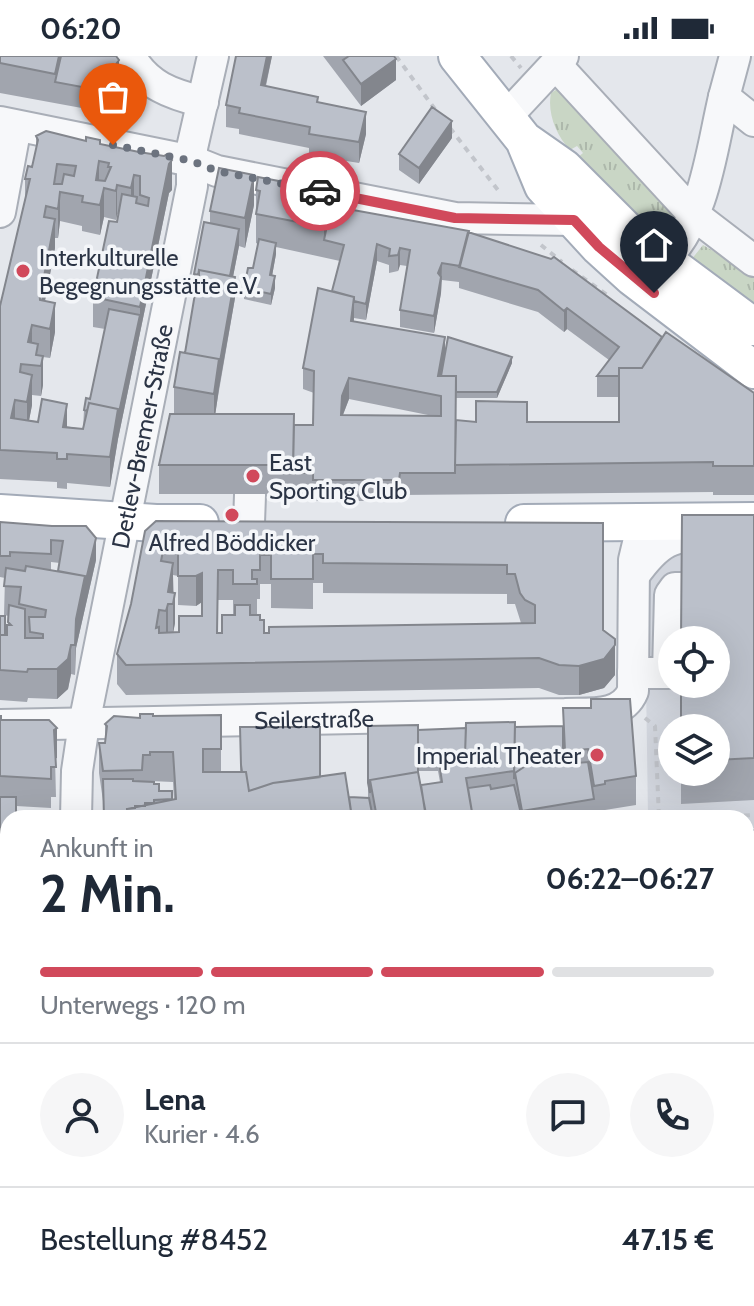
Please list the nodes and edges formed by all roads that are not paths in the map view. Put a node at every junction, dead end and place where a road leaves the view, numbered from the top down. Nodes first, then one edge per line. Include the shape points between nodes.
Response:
1 (130, 56) edge
2 (213, 56) edge
3 (457, 56) edge
4 (735, 56) edge
5 (560, 60) edge
6 (724, 97) junction
7 (203, 102) junction
8 (754, 121) edge
9 (8, 124) edge
10 (515, 128) junction
11 (192, 161) junction
12 (0, 212) edge
13 (694, 215) junction
14 (574, 220) junction
15 (664, 260) junction
16 (754, 261) edge
17 (754, 327) edge
18 (754, 370) edge
19 (0, 513) edge
20 (259, 514) dead end
21 (126, 521) junction
22 (754, 521) edge
23 (497, 523) edge
24 (652, 523) junction
25 (754, 535) edge
26 (634, 575) junction
27 (681, 588) edge
28 (633, 673) junction
29 (84, 724) junction
30 (0, 725) edge
31 (76, 810) edge

1 - 7 street via 154,85
2 - 7 street, Detlev-Bremer-Straße
3 - 10 main road
4 - 6 street
5 - 10 street
5 - 13 street
6 - 8 street
6 - 13 street
7 - 11 street, Detlev-Bremer-Straße
9 - 11 street
9 - 12 street
10 - 14 main road via 543,186
10 - 15 main road
11 - 14 street via 217,171 455,218
11 - 21 street, Detlev-Bremer-Straße via 192,186
13 - 15 street
13 - 16 street
14 - 18 main road via 632,277
15 - 17 main road
19 - 21 main road
20 - 21 main road
21 - 29 street, Detlev-Bremer-Straße
22 - 24 main road
23 - 24 main road
24 - 26 street via 639,539
25 - 26 street via 677,538 651,551
26 - 28 street
27 - 28 street via 670,595 668,673
28 - 29 street, Seilerstraße via 633,691 626,703 593,713
29 - 30 street, Seilerstraße
29 - 31 street, Detlev-Bremer-Straße

